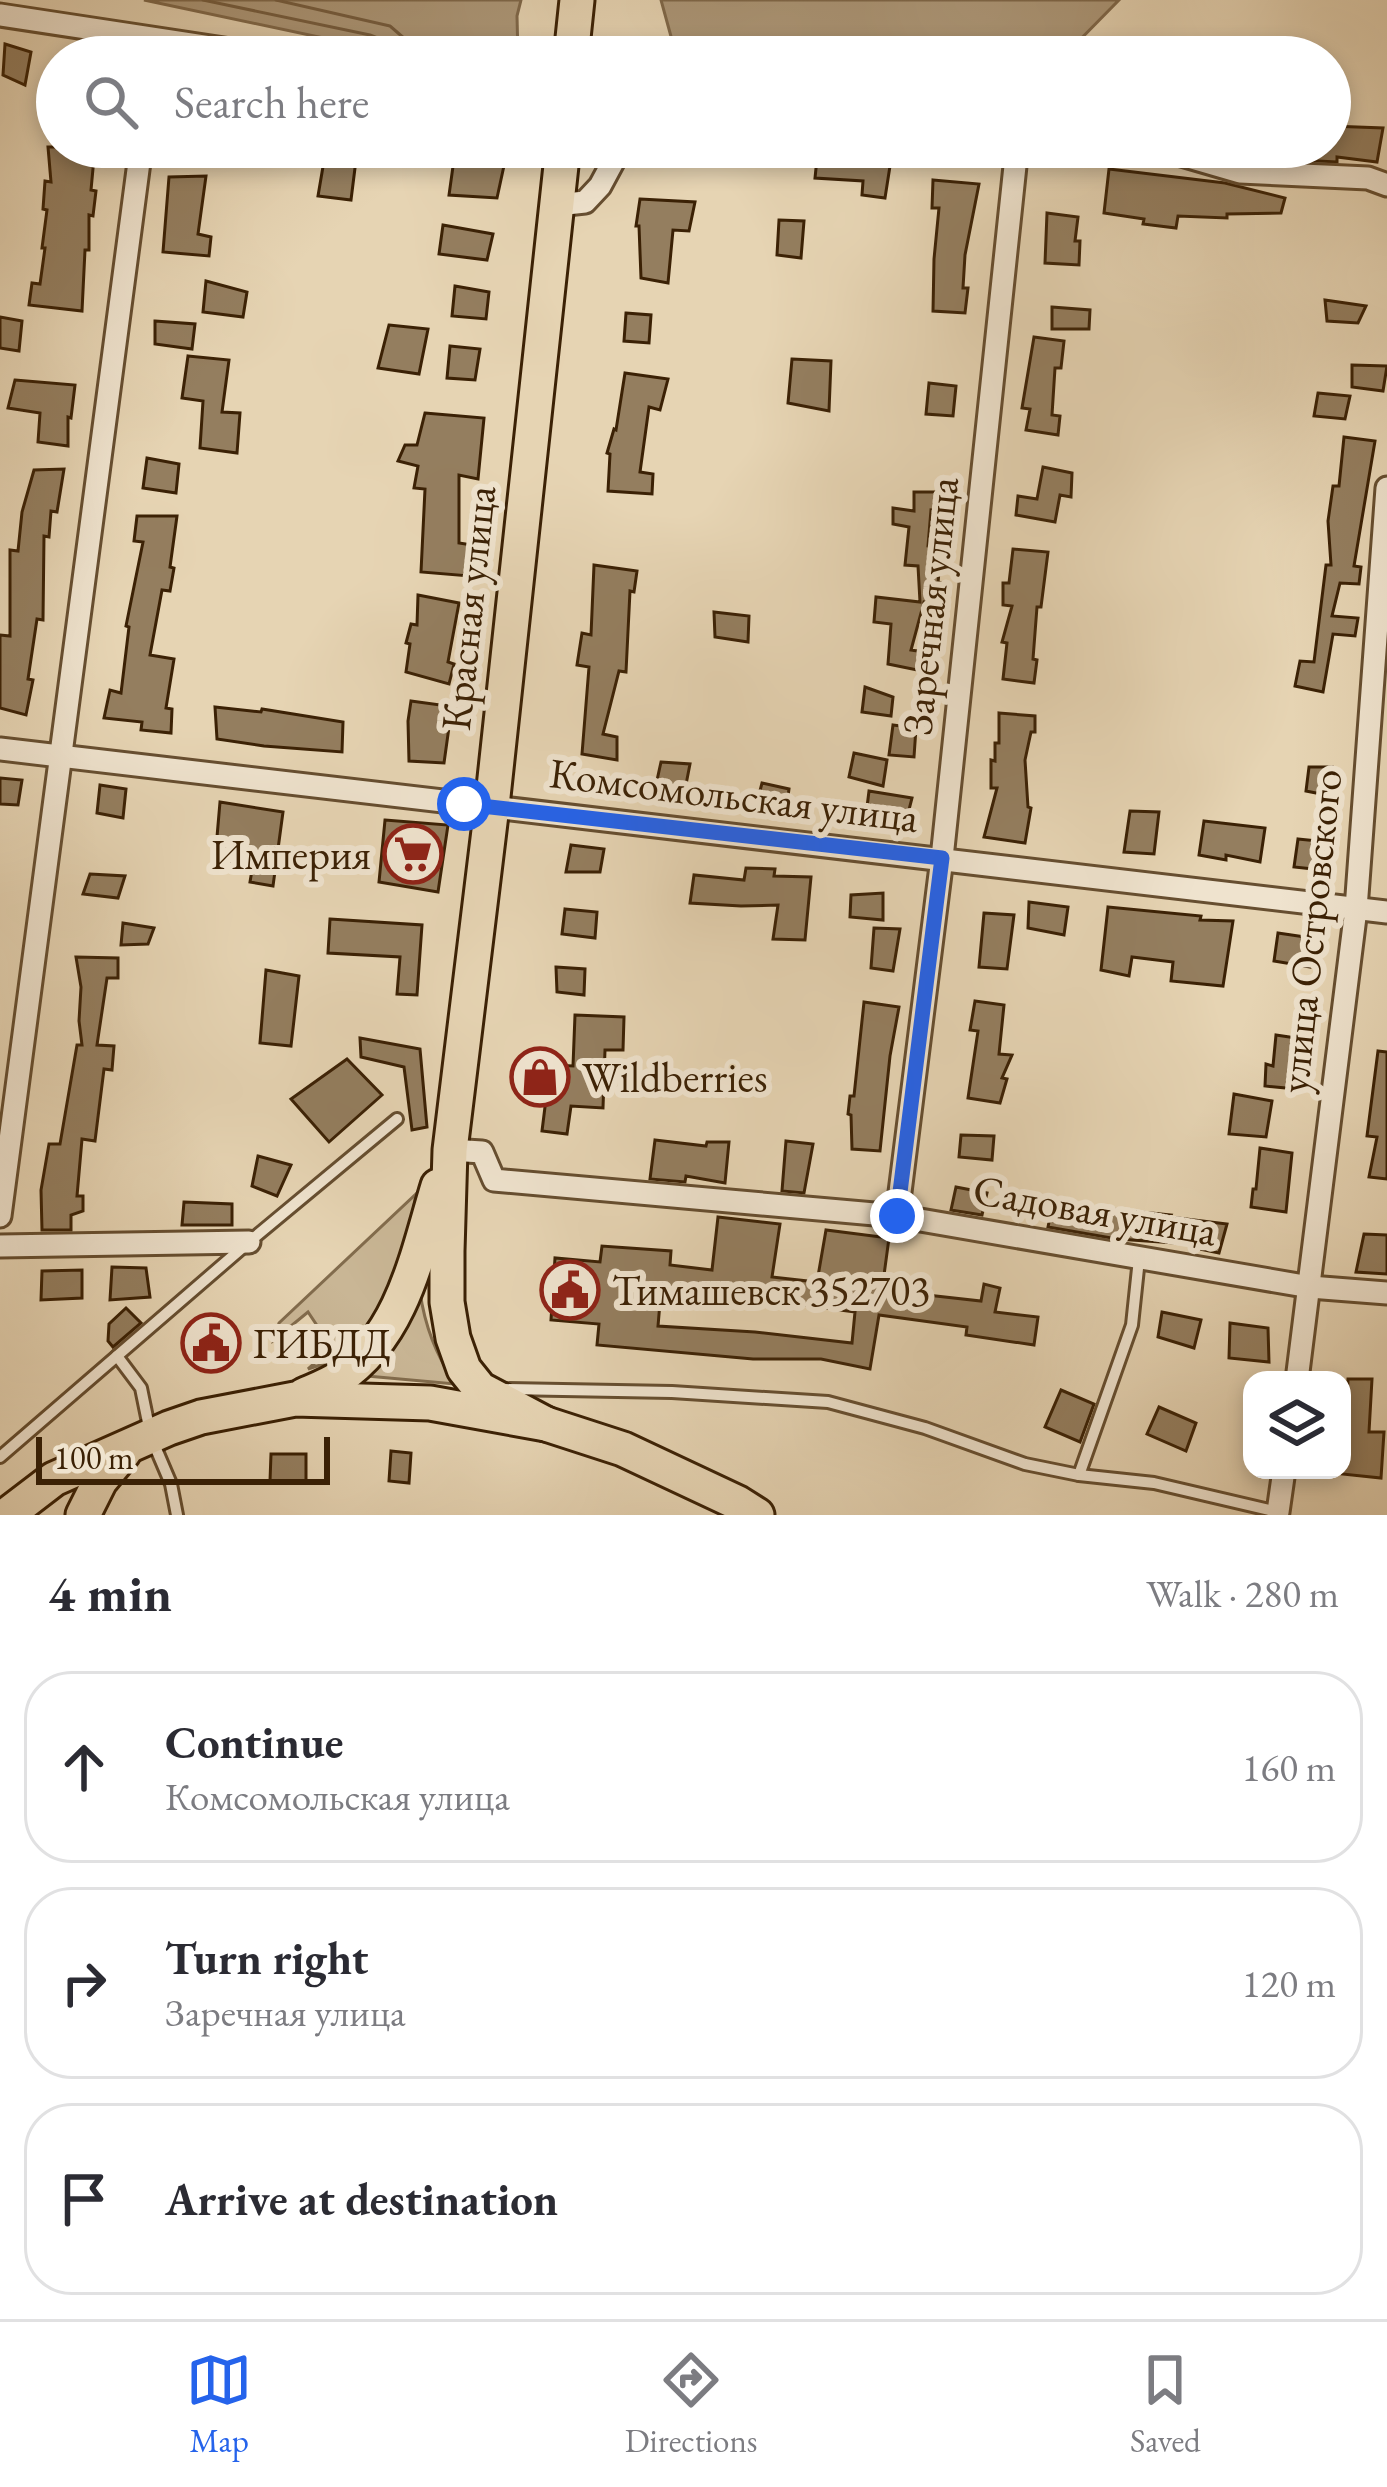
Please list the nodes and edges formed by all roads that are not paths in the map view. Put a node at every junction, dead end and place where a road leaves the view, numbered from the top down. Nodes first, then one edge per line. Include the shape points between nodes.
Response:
1 (577, 0) edge
2 (0, 14) edge
3 (100, 36) edge
4 (574, 36) edge
5 (138, 168) edge
6 (561, 168) edge
7 (610, 168) edge
8 (1015, 168) edge
9 (1226, 168) edge
10 (1377, 181) edge
11 (557, 205) junction
12 (1387, 488) edge
13 (0, 749) edge
14 (60, 756) junction
15 (492, 806) junction
16 (942, 858) junction
17 (1356, 909) junction
18 (1387, 911) edge
19 (397, 1119) dead end
20 (450, 1150) junction
21 (0, 1216) edge
22 (897, 1216) junction
23 (249, 1242) junction
24 (0, 1246) edge
25 (1140, 1256) junction
26 (1310, 1286) junction
27 (1387, 1293) edge
28 (117, 1356) junction
29 (1298, 1371) edge
30 (480, 1389) junction
31 (295, 1399) junction
32 (546, 1424) junction
33 (140, 1441) junction
34 (0, 1457) edge
35 (1079, 1474) junction
36 (1283, 1479) edge
37 (719, 1494) junction
38 (1281, 1514) edge
39 (7, 1515) edge
40 (83, 1515) edge
41 (177, 1515) edge
42 (757, 1515) edge
43 (785, 1515) edge

1 - 4 main road
2 - 3 street
5 - 14 street
6 - 11 main road, Красная улица
7 - 11 street via 585,202
8 - 16 street, Заречная улица
9 - 10 street
11 - 15 main road, Красная улица
12 - 17 street, улица Островского
13 - 14 street, Комсомольская улица
14 - 15 street, Комсомольская улица
14 - 21 street
15 - 16 street, Комсомольская улица
15 - 20 main road, Красная улица
16 - 17 street, Комсомольская улица
16 - 22 street, Заречная улица
17 - 18 street, Комсомольская улица
17 - 26 street, улица Островского
19 - 23 lane
20 - 22 street, Садовая улица via 482,1152 494,1180
20 - 30 main road via 447,1302 464,1369
20 - 31 main road via 399,1310 338,1380
22 - 25 street, Садовая улица
23 - 24 street
23 - 28 lane
25 - 26 street, Садовая улица
25 - 35 lane via 1132,1325
26 - 27 street, Садовая улица
26 - 29 street, улица Островского
28 - 33 lane via 141,1388
28 - 34 lane
30 - 32 main road
30 - 35 lane via 828,1402 1025,1465
31 - 32 main road via 430,1403
31 - 33 main road via 201,1418
32 - 37 main road
33 - 39 main road via 54,1480
33 - 40 main road via 100,1481
33 - 41 lane via 171,1484
35 - 38 lane
36 - 38 street
37 - 42 main road
37 - 43 main road

